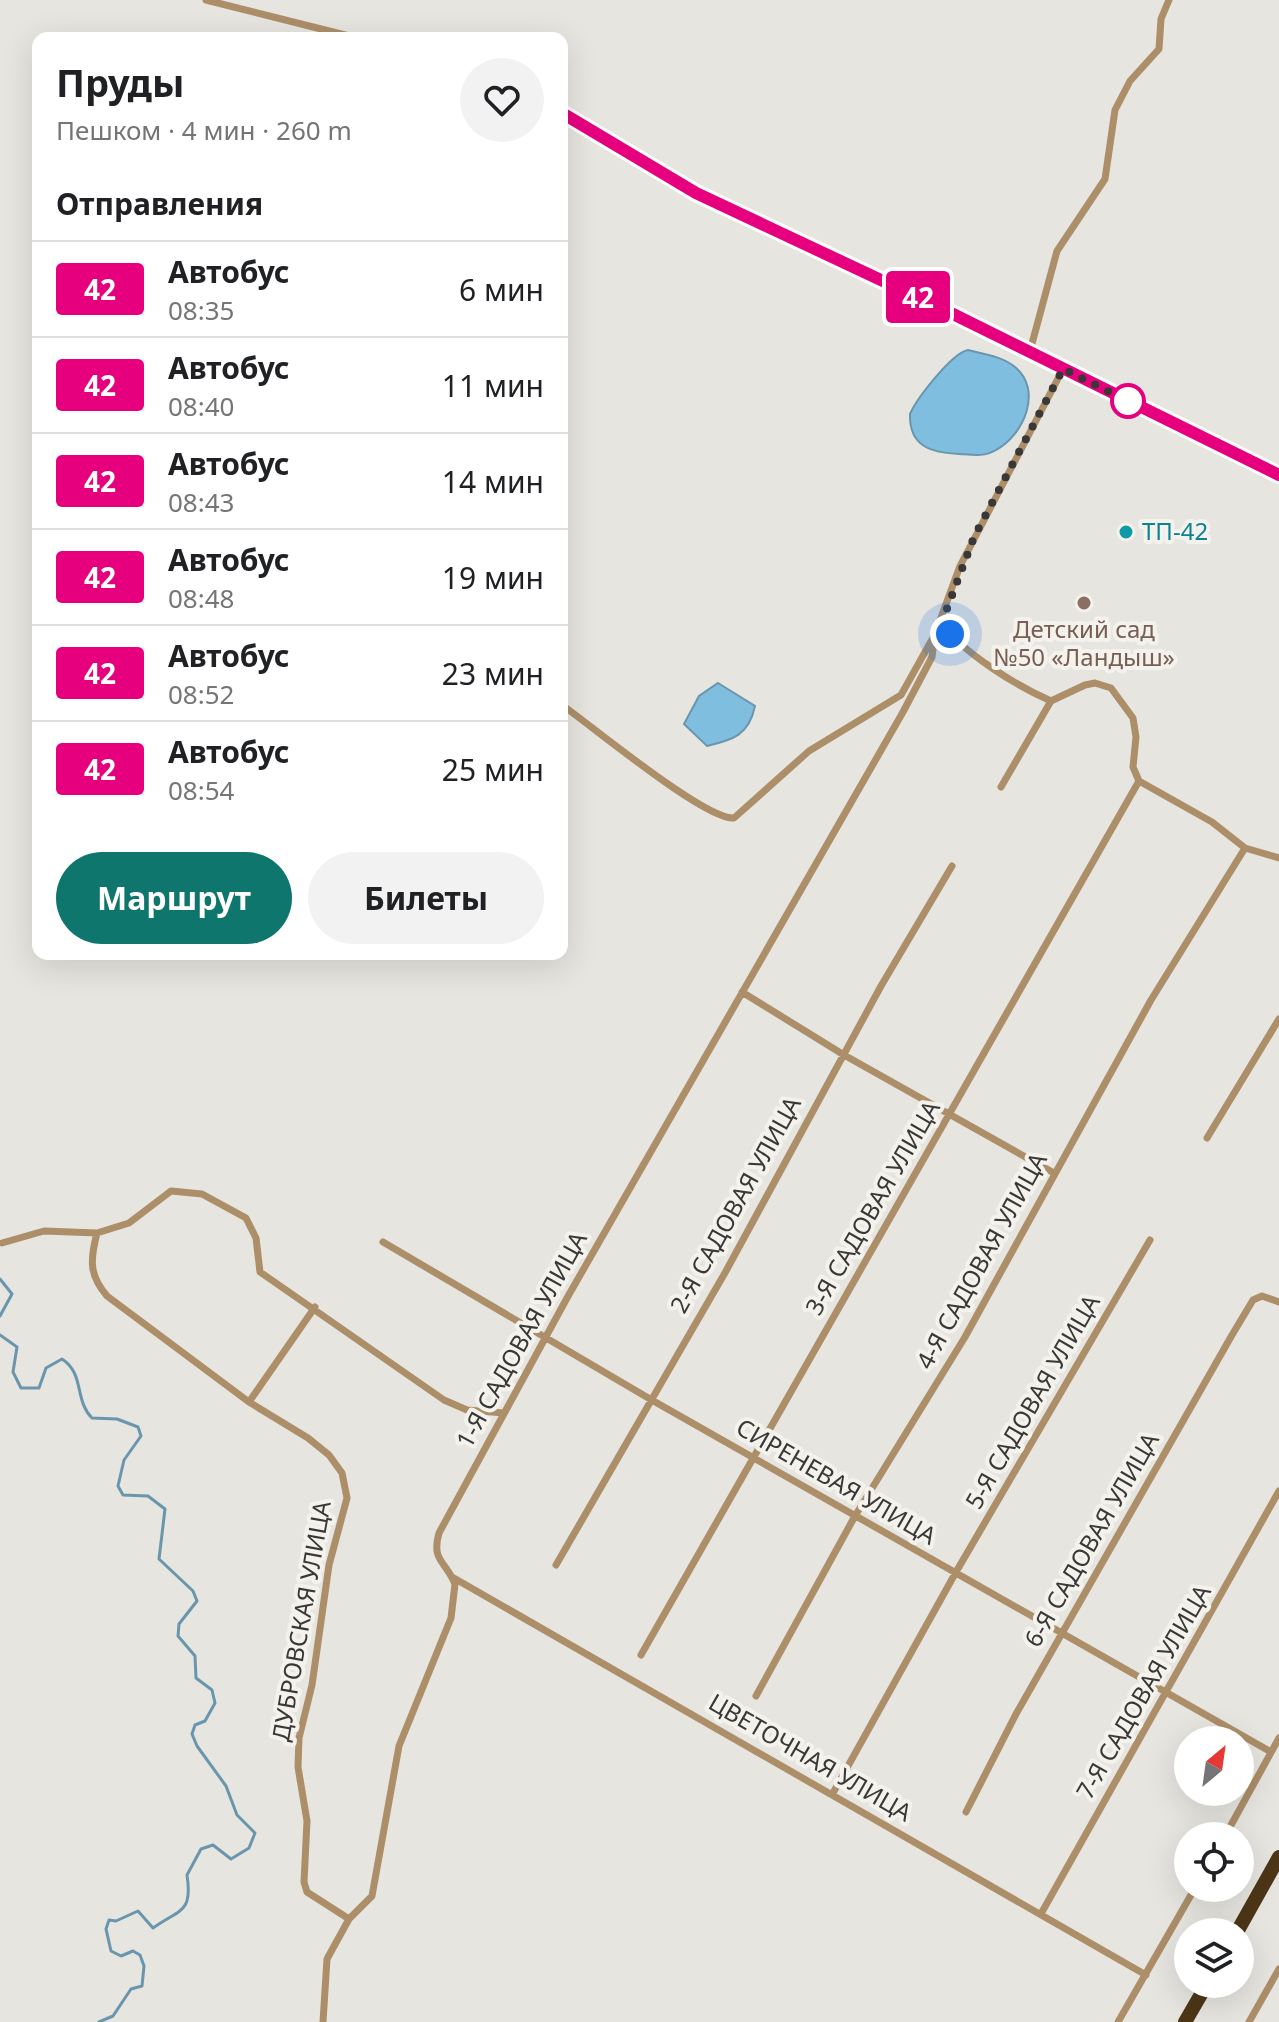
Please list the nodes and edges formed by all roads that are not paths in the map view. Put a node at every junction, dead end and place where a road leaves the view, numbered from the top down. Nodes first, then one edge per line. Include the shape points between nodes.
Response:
1 (206, 0) edge
2 (1169, 0) edge
3 (333, 32) edge
4 (568, 117) edge
5 (1030, 351) junction
6 (1063, 369) junction
7 (1279, 475) edge
8 (942, 622) junction
9 (935, 634) junction
10 (901, 695) junction
11 (1051, 701) junction
12 (568, 709) edge
13 (904, 709) junction
14 (1139, 781) junction
15 (1001, 787) dead end
16 (1245, 848) junction
17 (1279, 858) edge
18 (952, 866) dead end
19 (742, 992) junction
20 (1279, 1019) edge
21 (844, 1055) junction
22 (950, 1114) junction
23 (1207, 1138) dead end
24 (1054, 1173) junction
25 (97, 1233) junction
26 (1150, 1240) dead end
27 (383, 1242) dead end
28 (2, 1243) edge
29 (1279, 1302) edge
30 (315, 1307) junction
31 (547, 1337) junction
32 (650, 1399) junction
33 (249, 1402) junction
34 (504, 1413) junction
35 (753, 1458) junction
36 (1279, 1491) edge
37 (855, 1516) junction
38 (556, 1565) dead end
39 (956, 1572) junction
40 (452, 1577) junction
41 (1061, 1633) junction
42 (641, 1655) dead end
43 (1166, 1693) junction
44 (756, 1696) dead end
45 (1279, 1738) edge
46 (1271, 1752) junction
47 (833, 1793) junction
48 (966, 1812) dead end
49 (1233, 1822) edge
50 (1279, 1857) edge
51 (1187, 1902) edge
52 (1042, 1912) junction
53 (1245, 1918) edge
54 (349, 1919) junction
55 (1279, 1969) edge
56 (1146, 1975) junction
57 (1199, 1998) edge
58 (323, 2022) edge
59 (1118, 2022) edge
60 (1185, 2022) edge
61 (1249, 2022) edge

1 - 3 street
2 - 5 street via 1161,19 1159,49 1130,81 1115,110 1105,179 1057,251
4 - 5 street via 696,193
5 - 6 street
6 - 7 street
6 - 8 street via 974,537
8 - 9 street
8 - 11 street via 976,653
9 - 10 street
9 - 13 street, 1-Я САДОВАЯ УЛИЦА via 932,657
10 - 12 street via 809,751 739,816 728,819 696,802
10 - 13 street
11 - 14 street via 1095,683 1117,694 1133,718 1133,767
11 - 15 street
13 - 19 street, 1-Я САДОВАЯ УЛИЦА
14 - 16 street via 1212,822
14 - 22 street, 3-Я САДОВАЯ УЛИЦА
16 - 17 street
16 - 24 street, 4-Я САДОВАЯ УЛИЦА via 1151,1000
18 - 21 street, 2-Я САДОВАЯ УЛИЦА
19 - 21 street
19 - 31 street, 1-Я САДОВАЯ УЛИЦА
20 - 23 street
21 - 22 street
21 - 32 street, 2-Я САДОВАЯ УЛИЦА
22 - 24 street
22 - 35 street, 3-Я САДОВАЯ УЛИЦА
24 - 37 street, 4-Я САДОВАЯ УЛИЦА via 965,1337
25 - 28 street via 44,1231
25 - 30 street via 129,1223 171,1191 202,1194 246,1218 256,1238 260,1272
25 - 33 street, ДУБРОВСКАЯ УЛИЦА via 91,1269 107,1296
26 - 39 street, 5-Я САДОВАЯ УЛИЦА
27 - 31 street, СИРЕНЕВАЯ УЛИЦА
29 - 41 street, 6-Я САДОВАЯ УЛИЦА via 1262,1296 1253,1300
30 - 33 street
30 - 34 street via 444,1400 467,1410
31 - 32 street, СИРЕНЕВАЯ УЛИЦА
31 - 34 street, 1-Я САДОВАЯ УЛИЦА
32 - 35 street, СИРЕНЕВАЯ УЛИЦА
32 - 38 street, 2-Я САДОВАЯ УЛИЦА
33 - 54 street, ДУБРОВСКАЯ УЛИЦА via 329,1455 342,1473 347,1498 329,1565 298,1767 307,1821 307,1892
34 - 40 street, 1-Я САДОВАЯ УЛИЦА via 439,1533 437,1557
35 - 37 street, СИРЕНЕВАЯ УЛИЦА
35 - 42 street, 3-Я САДОВАЯ УЛИЦА
36 - 43 street, 7-Я САДОВАЯ УЛИЦА
37 - 39 street, СИРЕНЕВАЯ УЛИЦА
37 - 44 street, 4-Я САДОВАЯ УЛИЦА
39 - 41 street, СИРЕНЕВАЯ УЛИЦА
39 - 47 street, 5-Я САДОВАЯ УЛИЦА
40 - 47 street, ЦВЕТОЧНАЯ УЛИЦА
40 - 54 street, 1-Я САДОВАЯ УЛИЦА via 451,1618 399,1746 372,1896
41 - 43 street, СИРЕНЕВАЯ УЛИЦА
41 - 48 street, 6-Я САДОВАЯ УЛИЦА
43 - 46 street, СИРЕНЕВАЯ УЛИЦА
43 - 52 street, 7-Я САДОВАЯ УЛИЦА
45 - 46 street
46 - 49 street
47 - 52 street, ЦВЕТОЧНАЯ УЛИЦА
50 - 53 highway
51 - 56 street
52 - 56 street, ЦВЕТОЧНАЯ УЛИЦА
54 - 58 street, 1-Я САДОВАЯ УЛИЦА via 327,1959
55 - 61 street
56 - 59 street
57 - 60 highway

